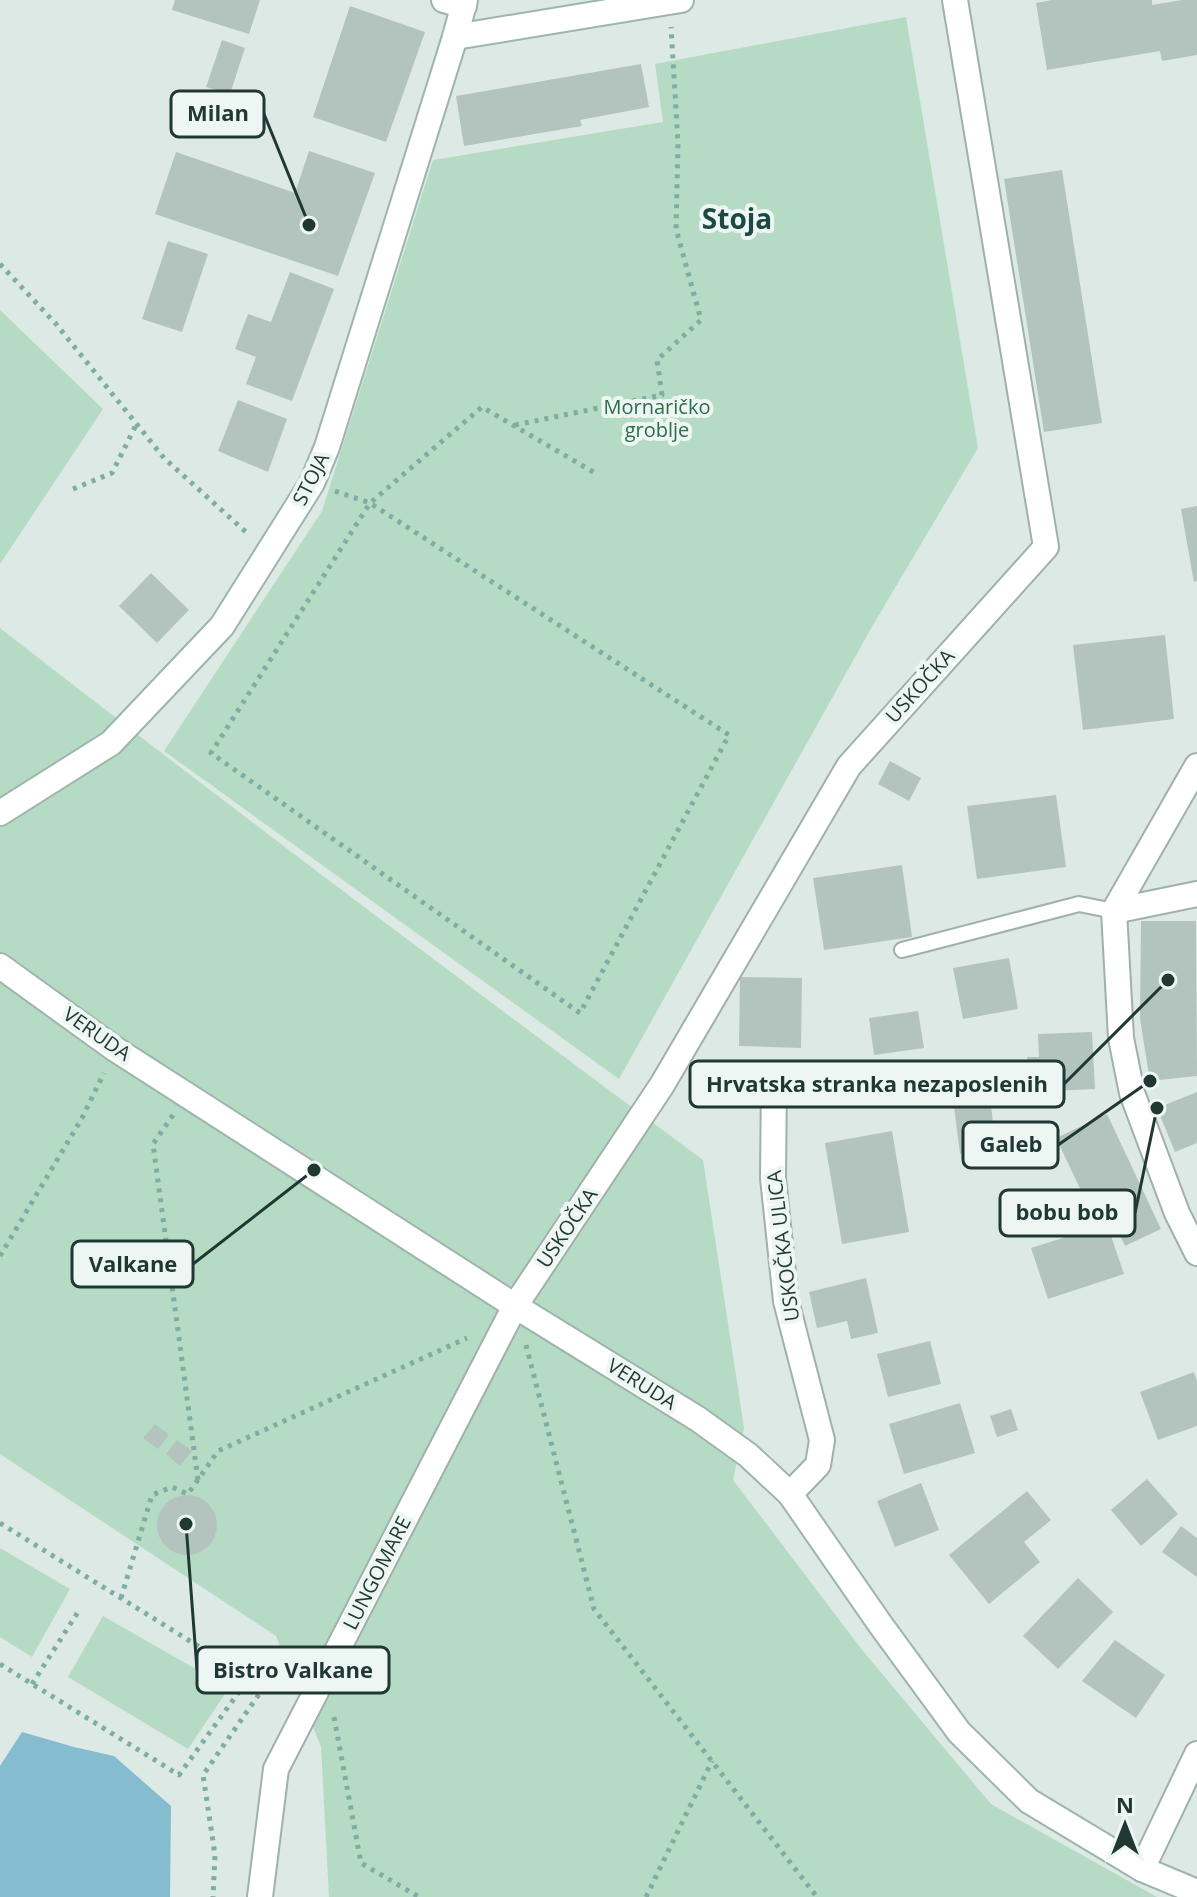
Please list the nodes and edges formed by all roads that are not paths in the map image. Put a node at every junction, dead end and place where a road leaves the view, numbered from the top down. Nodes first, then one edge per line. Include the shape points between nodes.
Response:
1 (955, 0) edge
2 (675, 1) edge
3 (458, 2) edge
4 (581, 9) edge
5 (455, 37) junction
6 (1197, 766) edge
7 (0, 813) edge
8 (1197, 894) edge
9 (1114, 911) junction
10 (902, 950) dead end
11 (0, 966) edge
12 (774, 1078) dead end
13 (1197, 1253) edge
14 (512, 1312) junction
15 (790, 1494) junction
16 (1197, 1754) edge
17 (1142, 1869) junction
18 (1197, 1892) edge
19 (260, 1897) edge

1 - 14 street, USKOČKA via 1046,547 849,766 662,1085
2 - 4 street
3 - 5 street, STOJA
4 - 5 street
5 - 7 street, STOJA via 312,483 222,626 111,743
6 - 9 street
8 - 9 street
9 - 10 lane via 1079,904
9 - 13 street via 1121,1038 1132,1093
11 - 14 street, VERUDA via 115,1049
12 - 15 street, USKOČKA ULICA via 773,1178 786,1301 822,1440 818,1465
14 - 15 street, VERUDA via 698,1419
14 - 19 street, LUNGOMARE via 276,1769
15 - 17 street, VERUDA via 959,1732 1029,1801
16 - 17 street
17 - 18 street, VERUDA

